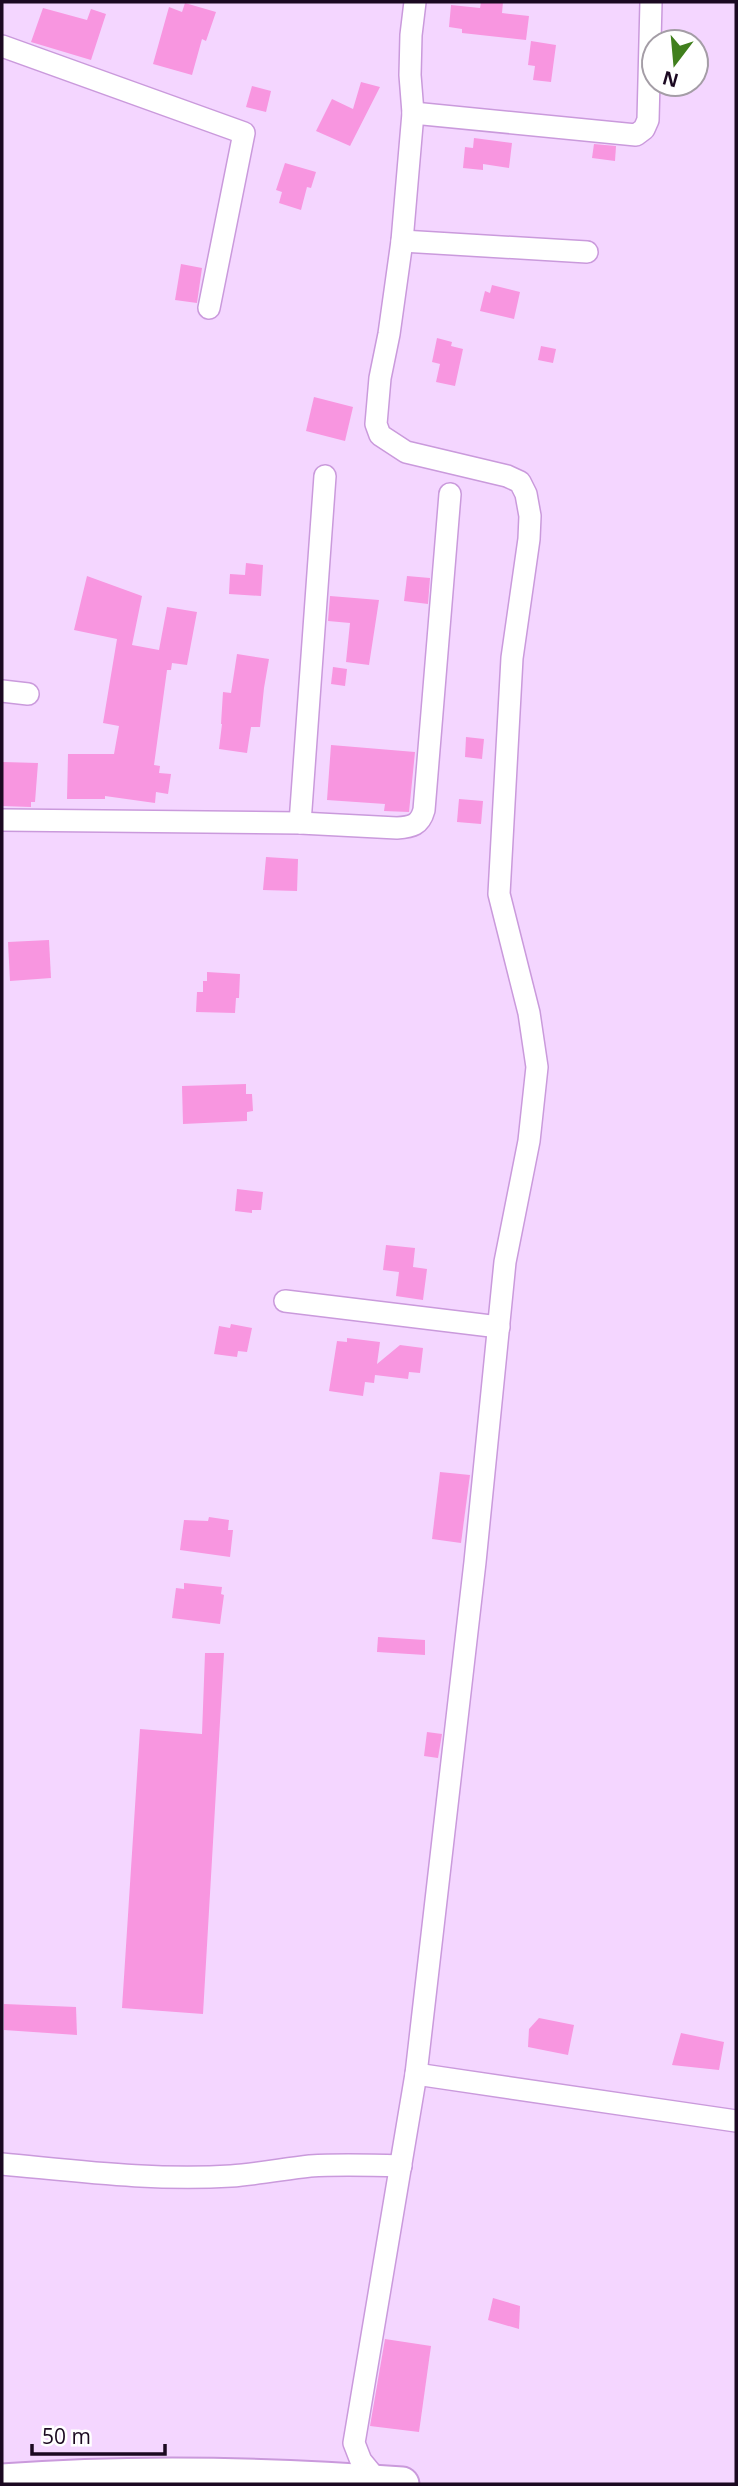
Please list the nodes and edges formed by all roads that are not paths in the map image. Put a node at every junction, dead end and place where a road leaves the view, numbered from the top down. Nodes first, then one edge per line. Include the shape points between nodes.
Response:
1 (415, 2) edge
2 (651, 2) edge
3 (2, 46) edge
4 (414, 113) junction
5 (402, 242) junction
6 (587, 252) dead end
7 (209, 309) dead end
8 (325, 477) dead end
9 (450, 494) dead end
10 (2, 691) edge
11 (28, 694) dead end
12 (2, 820) edge
13 (300, 823) junction
14 (285, 1301) dead end
15 (499, 1327) junction
16 (416, 2074) junction
17 (736, 2121) edge
18 (2, 2164) edge
19 (401, 2166) junction
20 (2, 2481) edge
21 (387, 2484) edge

1 - 4 street via 410,75
2 - 4 street via 648,120 636,135
3 - 7 street via 244,133
4 - 5 street
5 - 6 street
5 - 15 street via 380,379 376,424 380,435 406,452 520,482 530,516 512,658 499,894 529,1013 537,1067
8 - 13 street
9 - 13 street via 421,820 413,827 397,828
10 - 11 street
12 - 13 street
14 - 15 street
15 - 16 street
16 - 17 street
16 - 19 street
18 - 19 street via 178,2177 346,2164
19 - 21 street via 354,2442 361,2461
20 - 21 highway via 92,2474

